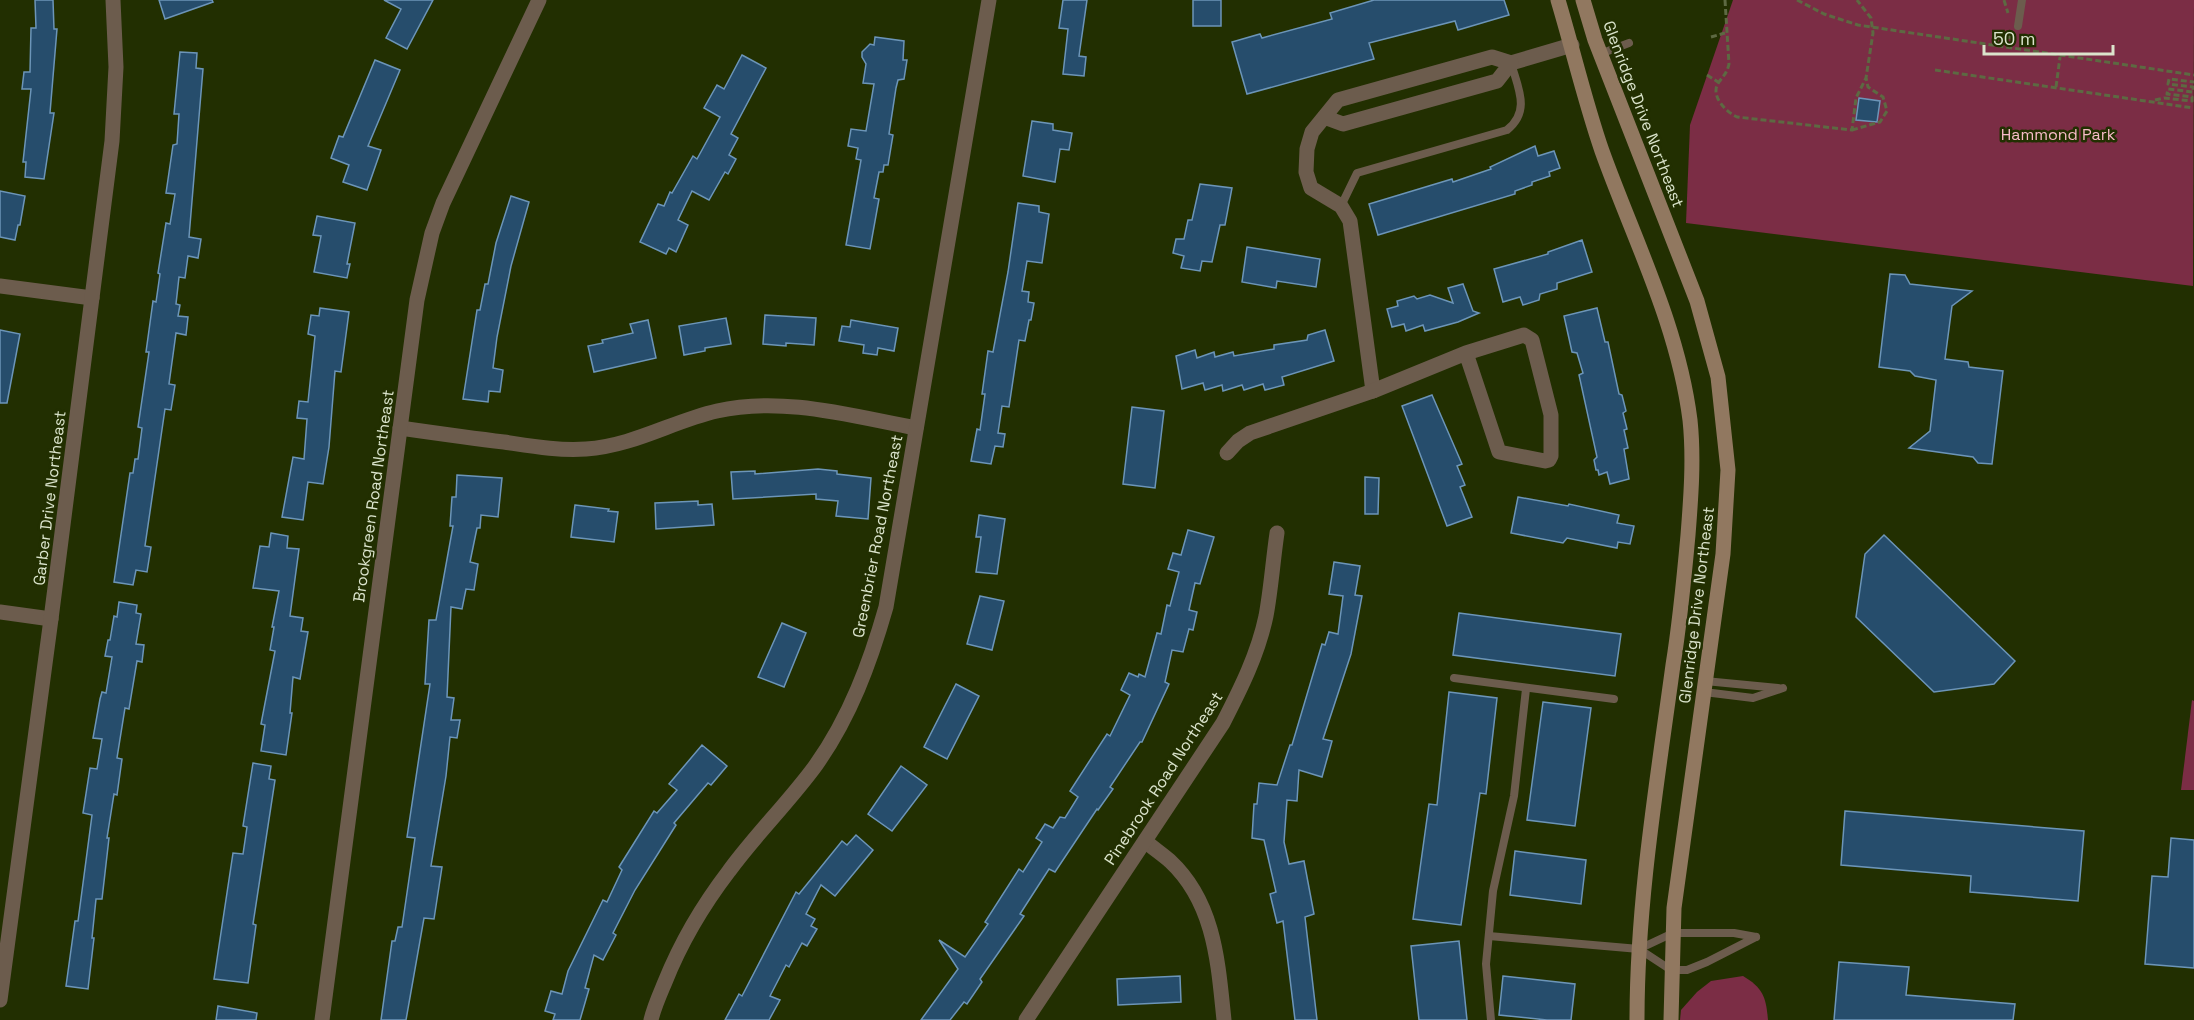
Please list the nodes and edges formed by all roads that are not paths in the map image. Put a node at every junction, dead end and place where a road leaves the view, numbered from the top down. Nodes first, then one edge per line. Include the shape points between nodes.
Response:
1 (113, 0) edge
2 (539, 0) edge
3 (989, 0) edge
4 (1558, 0) edge
5 (1584, 0) edge
6 (2022, 0) edge
7 (2018, 26) dead end
8 (1629, 43) dead end
9 (1572, 45) junction
10 (1600, 54) junction
11 (1511, 63) junction
12 (1324, 117) junction
13 (1341, 206) junction
14 (0, 286) edge
15 (92, 298) junction
16 (1466, 353) junction
17 (1373, 391) junction
18 (400, 428) junction
19 (916, 428) junction
20 (1227, 453) dead end
21 (1277, 533) dead end
22 (0, 612) edge
23 (51, 619) junction
24 (1454, 678) dead end
25 (1705, 687) junction
26 (1526, 689) junction
27 (1614, 699) dead end
28 (1145, 841) junction
29 (4, 933) edge
30 (1673, 933) junction
31 (1489, 936) junction
32 (1639, 949) junction
33 (1671, 970) junction
34 (0, 1000) edge
35 (322, 1020) edge
36 (651, 1020) edge
37 (1026, 1020) edge
38 (1224, 1020) edge
39 (1491, 1020) edge
40 (1637, 1020) edge
41 (1671, 1020) edge

1 - 15 street, Garber Drive Northeast via 116,67 112,141
2 - 18 street, Brookgreen Road Northeast via 432,233 417,300
3 - 19 street, Greenbrier Road Northeast
4 - 9 main road, Glenridge Drive Northeast
5 - 10 main road, Glenridge Drive Northeast
6 - 7 lane
8 - 10 lane
9 - 11 street
9 - 32 main road, Glenridge Drive Northeast via 1602,149 1665,312 1690,420 1692,488 1682,610 1647,847
10 - 25 main road, Glenridge Drive Northeast via 1697,302 1718,377 1728,470 1723,554
11 - 12 street via 1492,57 1338,100
11 - 12 street via 1497,81 1343,124
11 - 13 lane via 1522,101 1520,114 1507,130 1357,173
12 - 13 street via 1312,132 1306,172 1311,188
13 - 17 street via 1350,221
14 - 15 street
15 - 23 street, Garber Drive Northeast
16 - 16 street via 1524,336 1532,340 1551,415 1549,460 1499,452
16 - 17 street
17 - 20 street via 1250,433
18 - 19 street via 550,449 587,450 632,441 715,411 768,405 807,408
18 - 35 street, Brookgreen Road Northeast
19 - 36 street, Greenbrier Road Northeast via 886,607 858,690 816,765 729,870 702,909 674,960
21 - 28 street, Pinebrook Road Northeast via 1266,615 1244,682 1223,723
22 - 23 street
23 - 29 street, Garber Drive Northeast
24 - 26 lane
25 - 25 lane via 1753,698 1783,688
25 - 30 main road, Glenridge Drive Northeast
26 - 27 lane
26 - 31 lane via 1514,796 1493,891
28 - 37 street, Pinebrook Road Northeast
28 - 38 street via 1172,862 1207,917 1216,947
29 - 34 street, Garber Drive Northeast
30 - 32 lane
30 - 33 main road, Glenridge Drive Northeast
30 - 33 lane via 1756,937 1687,970
31 - 32 lane
31 - 39 lane via 1486,964
32 - 33 lane
32 - 40 main road, Glenridge Drive Northeast
33 - 41 main road, Glenridge Drive Northeast

